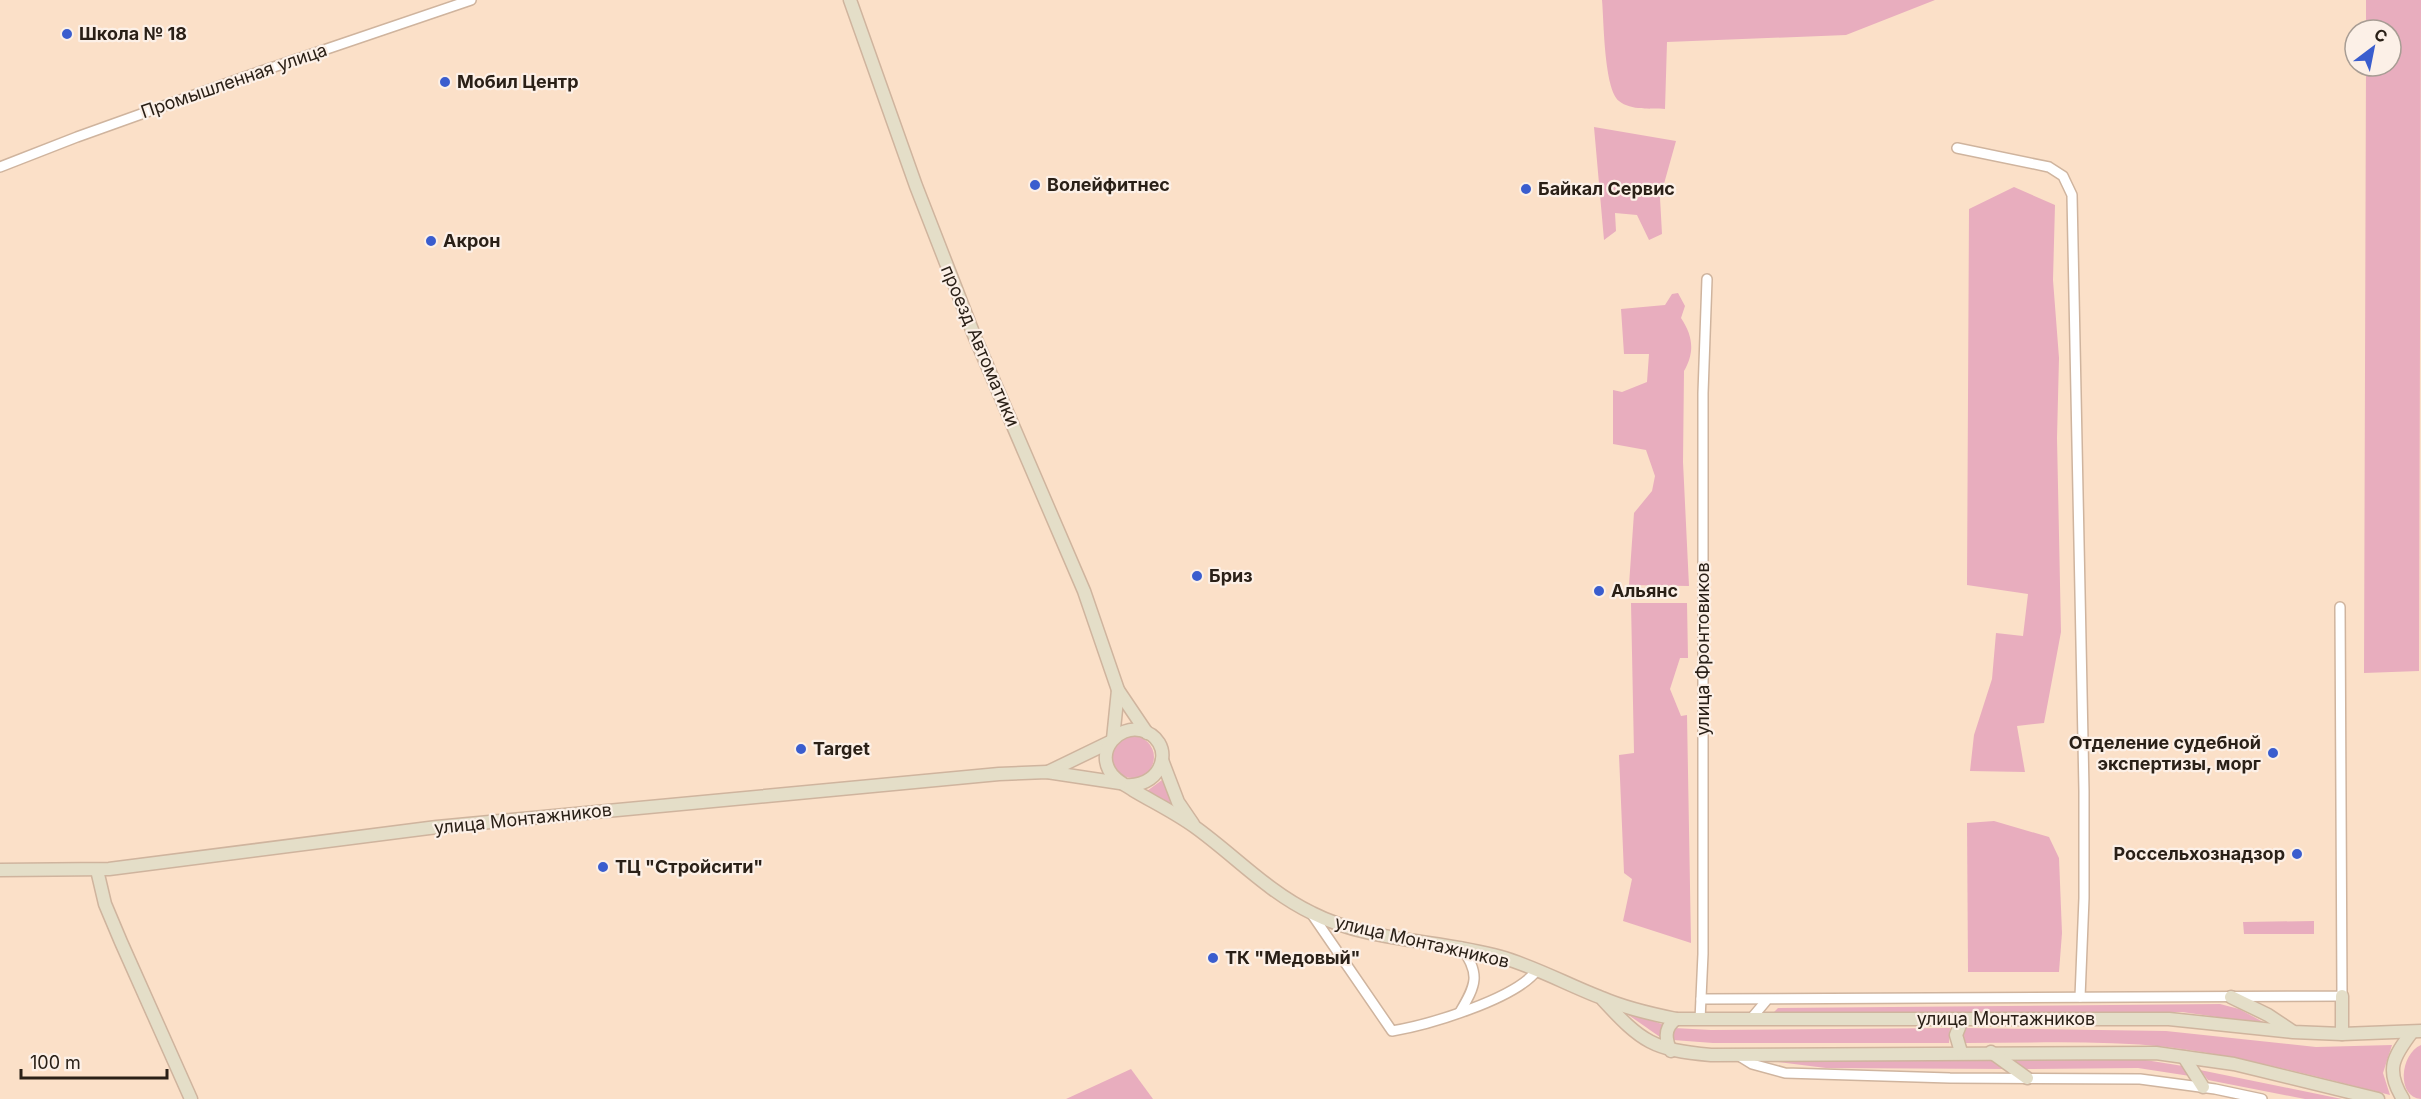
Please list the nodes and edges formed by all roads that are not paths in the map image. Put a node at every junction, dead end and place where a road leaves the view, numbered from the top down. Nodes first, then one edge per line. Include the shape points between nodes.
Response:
1 (850, 0) edge
2 (464, 1) edge
3 (1957, 148) dead end
4 (0, 167) edge
5 (1707, 279) dead end
6 (2340, 607) dead end
7 (1118, 690) junction
8 (1147, 733) junction
9 (1112, 740) junction
10 (1162, 760) junction
11 (1047, 772) junction
12 (1124, 784) junction
13 (1193, 825) junction
14 (0, 870) edge
15 (97, 870) junction
16 (1311, 913) junction
17 (1461, 947) junction
18 (1537, 970) junction
19 (2342, 996) junction
20 (2080, 997) junction
21 (2231, 997) junction
22 (1603, 999) junction
23 (1701, 999) junction
24 (1766, 1000) junction
25 (1461, 1012) junction
26 (1676, 1019) junction
27 (1700, 1020) junction
28 (1750, 1020) junction
29 (1962, 1020) junction
30 (2416, 1031) edge
31 (2293, 1032) junction
32 (2342, 1034) junction
33 (1671, 1051) junction
34 (1961, 1052) junction
35 (1991, 1052) junction
36 (1737, 1054) junction
37 (2184, 1057) junction
38 (2027, 1078) junction
39 (2203, 1087) junction
40 (191, 1099) edge
41 (2262, 1099) edge
42 (2378, 1099) edge
43 (2403, 1099) edge

1 - 7 main road, проезд Автоматики via 944,259 1084,591
2 - 4 street, Промышленная улица
3 - 20 street via 2049,167 2063,176 2072,195 2084,792
5 - 23 street, улица Фронтовиков via 1703,393
6 - 19 street
7 - 8 main road, проезд Автоматики
7 - 9 main road, проезд Автоматики
8 - 9 main road via 1129,730
8 - 10 main road via 1159,744
9 - 11 main road, улица Монтажников
9 - 12 main road via 1106,751 1108,770
10 - 12 main road via 1159,772 1150,781 1138,786
10 - 13 main road, улица Монтажников via 1178,802
11 - 12 main road, улица Монтажников
11 - 15 main road, улица Монтажников via 437,827
12 - 13 main road, улица Монтажников
13 - 16 main road, улица Монтажников
14 - 15 main road, улица Монтажников
15 - 40 main road via 105,904
16 - 17 main road, улица Монтажников via 1365,932
16 - 25 street via 1392,1031
17 - 18 main road, улица Монтажников
17 - 25 street via 1473,963 1475,983
18 - 22 main road, улица Монтажников
18 - 25 street via 1523,985
19 - 21 street
19 - 32 main road
20 - 21 street
20 - 24 street
21 - 31 main road
22 - 26 main road, улица Монтажников
22 - 33 main road, улица Монтажников via 1642,1038
23 - 24 street
23 - 27 street, улица Фронтовиков
24 - 28 street
26 - 27 main road, улица Монтажников
26 - 33 main road via 1667,1032
27 - 28 main road, улица Монтажников
28 - 29 main road, улица Монтажников
29 - 31 main road, улица Монтажников via 2169,1018
29 - 34 main road via 1956,1035
30 - 32 main road, улица Монтажников
30 - 43 main road via 2394,1055 2393,1083
31 - 32 main road, улица Монтажников
33 - 36 main road, улица Монтажников
34 - 35 main road, улица Монтажников
34 - 36 main road, улица Монтажников
35 - 37 main road, улица Монтажников via 2156,1053
35 - 38 main road
36 - 38 street via 1752,1064 1785,1073
37 - 39 main road
37 - 42 main road, улица Монтажников via 2274,1072
38 - 39 street via 2140,1078
39 - 41 street

